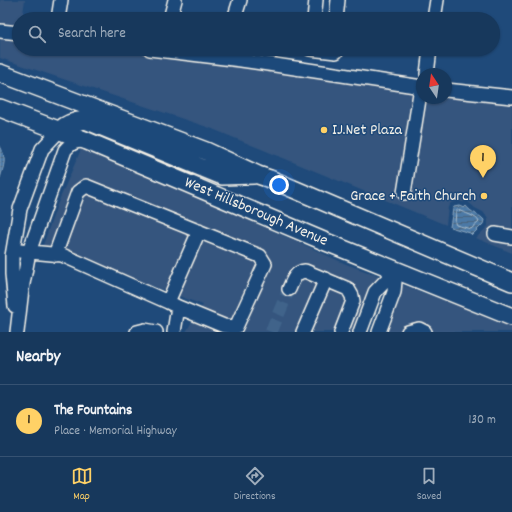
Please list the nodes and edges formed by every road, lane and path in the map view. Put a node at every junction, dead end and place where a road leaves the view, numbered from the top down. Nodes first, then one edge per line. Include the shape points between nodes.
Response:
1 (61, 0) edge
2 (174, 0) edge
3 (240, 0) edge
4 (316, 0) edge
5 (338, 0) edge
6 (437, 0) edge
7 (59, 12) edge
8 (171, 12) edge
9 (236, 12) edge
10 (315, 12) edge
11 (337, 12) edge
12 (435, 12) edge
13 (0, 31) edge
14 (12, 32) edge
15 (237, 56) edge
16 (304, 56) edge
17 (335, 56) edge
18 (429, 56) edge
19 (428, 68) edge
20 (300, 69) junction
21 (0, 73) edge
22 (336, 74) junction
23 (416, 86) edge
24 (452, 91) edge
25 (512, 97) edge
26 (418, 104) edge
27 (0, 108) edge
28 (60, 130) junction
29 (87, 141) junction
30 (258, 175) junction
31 (404, 193) dead end
32 (199, 231) junction
33 (495, 234) dead end
34 (512, 237) edge
35 (12, 250) junction
36 (29, 252) junction
37 (55, 255) junction
38 (396, 270) junction
39 (326, 279) junction
40 (512, 282) edge
41 (289, 289) tunnel mouth
42 (173, 305) junction
43 (512, 317) edge
44 (342, 331) edge
45 (17, 332) edge
46 (138, 332) edge
47 (153, 332) edge
48 (174, 332) edge
49 (303, 332) edge
50 (360, 332) edge
51 (378, 332) edge
52 (408, 332) edge
53 (426, 332) edge

1 - 7 street
2 - 8 street
3 - 9 street
4 - 10 street
5 - 11 street
6 - 12 street
13 - 14 street
15 - 20 street
16 - 20 street
17 - 22 street
18 - 19 street
20 - 22 street
21 - 30 main road via 206,151
22 - 23 street
24 - 25 street
26 - 31 street
27 - 28 main road, West Hillsborough Avenue
28 - 29 main road, West Hillsborough Avenue
28 - 30 main road via 75,121 85,120 222,176
28 - 35 street via 42,149 20,209
29 - 36 street via 76,141 65,150
29 - 38 main road, West Hillsborough Avenue
30 - 40 main road
32 - 37 street via 86,186 78,192
32 - 42 street
32 - 42 street via 260,256 265,264 236,327 224,326
33 - 34 street
35 - 36 street
35 - 45 street
36 - 37 street
36 - 45 street
37 - 42 street via 62,255
38 - 43 main road, West Hillsborough Avenue
38 - 50 street via 376,292
38 - 51 street via 394,292
39 - 41 street via 306,270 301,271 296,274
39 - 44 street via 348,289 352,296 352,307
39 - 49 street
42 - 48 street
46 - 47 street
52 - 53 street via 418,329

